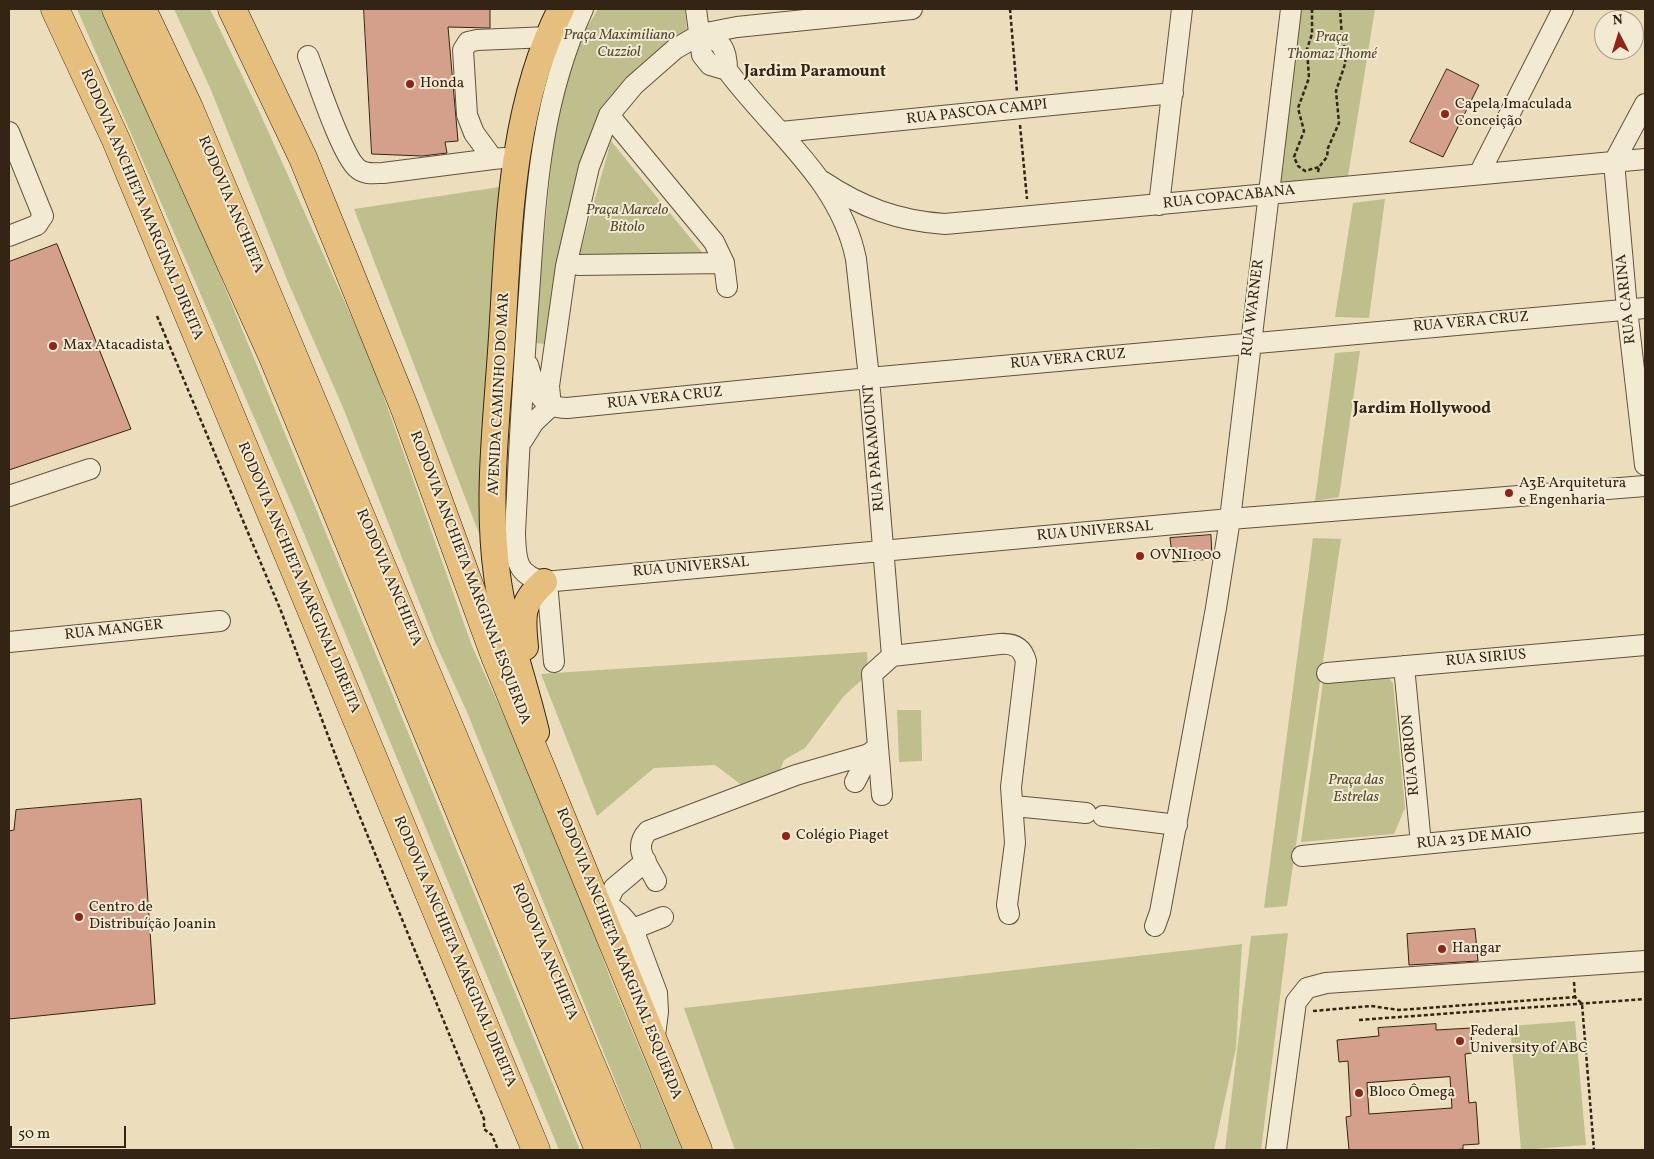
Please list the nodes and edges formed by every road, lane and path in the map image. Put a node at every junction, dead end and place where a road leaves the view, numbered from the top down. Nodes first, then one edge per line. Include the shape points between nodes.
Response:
1 (37, 9) edge
2 (55, 9) edge
3 (116, 9) edge
4 (142, 9) edge
5 (232, 9) edge
6 (561, 9) edge
7 (583, 9) edge
8 (696, 9) edge
9 (912, 9) edge
10 (1182, 9) edge
11 (1291, 9) edge
12 (1312, 9) edge
13 (1340, 9) edge
14 (1563, 9) edge
15 (701, 34) junction
16 (548, 37) junction
17 (308, 56) dead end
18 (93, 90) junction
19 (1173, 93) junction
20 (1645, 104) edge
21 (609, 115) junction
22 (9, 132) edge
23 (781, 132) junction
24 (505, 158) junction
25 (1645, 158) edge
26 (1614, 162) junction
27 (1319, 167) junction
28 (1479, 174) junction
29 (822, 181) junction
30 (1317, 190) junction
31 (1268, 195) junction
32 (858, 203) junction
33 (1159, 205) junction
34 (9, 236) edge
35 (852, 241) junction
36 (724, 263) junction
37 (578, 265) dead end
38 (727, 287) dead end
39 (1636, 308) edge
40 (157, 316) dead end
41 (1250, 343) junction
42 (524, 354) junction
43 (870, 378) junction
44 (551, 406) junction
45 (520, 445) junction
46 (1645, 465) edge
47 (90, 469) dead end
48 (1645, 486) edge
49 (9, 496) edge
50 (1230, 520) junction
51 (884, 551) junction
52 (546, 582) junction
53 (220, 621) dead end
54 (9, 642) edge
55 (1645, 645) edge
56 (892, 656) junction
57 (554, 662) dead end
58 (1404, 666) junction
59 (1327, 673) dead end
60 (532, 715) junction
61 (874, 750) junction
62 (547, 779) junction
63 (855, 782) dead end
64 (882, 795) dead end
65 (1014, 806) junction
66 (1645, 822) edge
67 (1177, 826) junction
68 (1421, 844) junction
69 (1302, 856) dead end
70 (646, 861) junction
71 (656, 881) dead end
72 (601, 899) junction
73 (1008, 914) dead end
74 (663, 917) dead end
75 (1155, 926) dead end
76 (633, 929) junction
77 (1645, 961) edge
78 (1572, 966) junction
79 (1575, 997) junction
80 (1645, 999) edge
81 (1582, 1004) junction
82 (1309, 1014) dead end
83 (1359, 1020) dead end
84 (654, 1043) junction
85 (506, 1078) junction
86 (498, 1150) edge
87 (523, 1150) edge
88 (536, 1150) edge
89 (599, 1150) edge
90 (627, 1150) edge
91 (698, 1150) edge
92 (1276, 1150) edge
93 (1594, 1150) edge

1 - 18 highway via 52,36
2 - 18 highway, RODOVIA ANCHIETA MARGINAL DIREITA
3 - 89 highway, RODOVIA ANCHIETA via 273,357
4 - 90 highway, RODOVIA ANCHIETA via 197,126
5 - 62 highway, RODOVIA ANCHIETA MARGINAL ESQUERDA via 307,167 405,409 495,656
6 - 16 main road, AVENIDA CAMINHO DO MAR
7 - 42 street, AVENIDA CAMINHO DO MAR via 558,71 547,114 535,203
8 - 15 street
9 - 15 street via 737,27
10 - 19 street
11 - 31 street, RUA WARNER
12 - 27 path via 1314,21 1307,49 1309,78 1298,108 1304,131 1294,157 1305,171
13 - 27 path via 1346,54 1336,91 1338,123 1327,156
14 - 28 street
15 - 21 street via 676,49 634,85
15 - 23 street, RUA PARAMOUNT via 723,45 727,70
16 - 24 main road, AVENIDA CAMINHO DO MAR via 525,113
16 - 24 street via 477,40 468,42 463,50 467,115 474,133
17 - 24 street via 341,142 357,168 367,173 383,173
18 - 85 highway, RODOVIA ANCHIETA MARGINAL DIREITA
19 - 23 street, RUA PASCOA CAMPI
19 - 33 street
20 - 26 street
21 - 36 street via 707,233
21 - 44 street via 589,167 571,237 549,386
22 - 34 street via 43,216 37,225
23 - 29 street, RUA PARAMOUNT
24 - 60 main road, AVENIDA CAMINHO DO MAR via 494,450 495,559 501,600
25 - 26 street, RUA COPACABANA
26 - 28 street, RUA COPACABANA
26 - 39 street, RUA CARINA
27 - 30 path
28 - 30 street, RUA COPACABANA
29 - 32 street, RUA COPACABANA
29 - 35 street, RUA PARAMOUNT
30 - 31 street, RUA COPACABANA
31 - 33 street, RUA COPACABANA
31 - 41 street, RUA WARNER
32 - 33 street, RUA COPACABANA via 889,216 945,224
32 - 35 street, RUA PARAMOUNT
35 - 43 street, RUA PARAMOUNT
36 - 37 street
36 - 38 street
39 - 41 street, RUA VERA CRUZ
39 - 46 street, RUA CARINA
40 - 86 path via 281,612 344,778 484,1119 484,1128 492,1135
41 - 43 street, RUA VERA CRUZ
41 - 50 street, RUA WARNER
42 - 44 street via 537,390
42 - 45 street, AVENIDA CAMINHO DO MAR
43 - 44 street, RUA VERA CRUZ via 566,408
43 - 51 street, RUA PARAMOUNT
44 - 45 street via 534,422
45 - 52 street, AVENIDA CAMINHO DO MAR via 516,554 526,575
47 - 49 street
48 - 50 street, RUA UNIVERSAL
50 - 51 street, RUA UNIVERSAL
50 - 67 street, RUA WARNER
51 - 52 street, RUA UNIVERSAL
51 - 56 street, RUA PARAMOUNT
52 - 57 street
52 - 60 main road via 530,595 523,616
53 - 54 street, RUA MANGER
55 - 58 street, RUA SIRIUS
56 - 61 street via 872,674
56 - 65 street via 1007,644 1024,653 1026,670 1011,787
58 - 59 street, RUA SIRIUS
58 - 68 street, RUA ORION
60 - 62 main road, AVENIDA CAMINHO DO MAR
61 - 63 street
61 - 64 street
61 - 70 street via 796,775 648,831 641,838 639,848
62 - 72 highway, RODOVIA ANCHIETA MARGINAL ESQUERDA
65 - 67 street
65 - 73 street via 1015,844
66 - 68 street, RUA 23 DE MAIO
67 - 75 street, RUA WARNER
68 - 69 street, RUA 23 DE MAIO
70 - 71 street
70 - 72 street
72 - 76 street
72 - 84 highway, RODOVIA ANCHIETA MARGINAL ESQUERDA
74 - 76 street
76 - 84 street via 657,993
77 - 78 street
78 - 79 path
78 - 92 street via 1326,983 1307,988 1296,1002
79 - 81 path
79 - 82 path via 1399,1010 1371,1006
80 - 81 path
81 - 83 path
81 - 93 path
84 - 91 highway, RODOVIA ANCHIETA MARGINAL ESQUERDA
85 - 87 street
85 - 88 highway, RODOVIA ANCHIETA MARGINAL DIREITA

